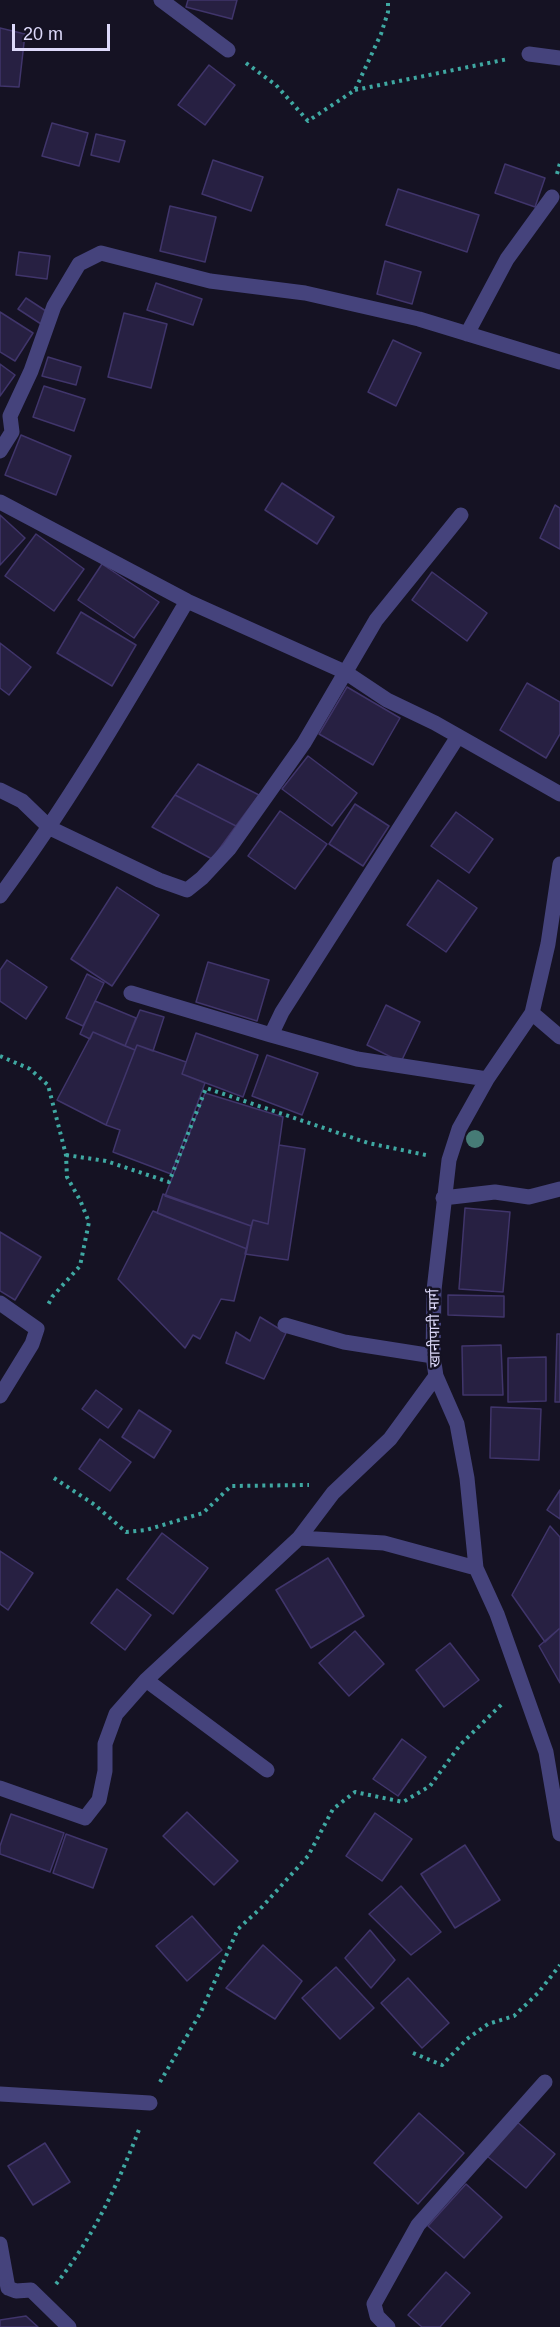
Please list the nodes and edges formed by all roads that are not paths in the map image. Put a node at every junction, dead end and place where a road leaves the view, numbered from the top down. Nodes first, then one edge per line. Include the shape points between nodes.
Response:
1 (161, 0) edge
2 (228, 50) road end
3 (529, 54) road end
4 (560, 58) edge
5 (552, 197) dead end
6 (467, 334) junction
7 (560, 362) edge
8 (0, 451) edge
9 (0, 502) edge
10 (461, 515) dead end
11 (187, 601) junction
12 (345, 672) junction
13 (457, 738) junction
14 (0, 790) edge
15 (560, 794) edge
16 (50, 828) junction
17 (560, 864) edge
18 (0, 896) edge
19 (131, 993) dead end
20 (532, 1013) junction
21 (271, 1035) junction
22 (560, 1037) edge
23 (488, 1079) junction
24 (560, 1189) edge
25 (443, 1198) junction
26 (0, 1303) edge
27 (285, 1325) dead end
28 (433, 1356) junction
29 (436, 1376) junction
30 (0, 1396) edge
31 (299, 1538) junction
32 (476, 1568) junction
33 (146, 1680) junction
34 (267, 1770) dead end
35 (0, 1788) edge
36 (558, 1810) edge
37 (560, 1834) edge
38 (545, 2082) dead end
39 (0, 2094) edge
40 (150, 2103) road end
41 (0, 2244) edge
42 (4, 2291) edge
43 (69, 2327) edge
44 (388, 2327) edge

1 - 2 street
3 - 4 street
5 - 6 street via 507,259
6 - 7 street
6 - 8 street via 305,293 210,281 101,253 79,264 54,306 10,416 12,432
9 - 11 street
10 - 12 street via 376,620
11 - 12 street
11 - 16 street
12 - 13 street
12 - 16 street via 304,743 229,849 187,890
13 - 15 street
13 - 21 street
14 - 16 street via 22,801
16 - 18 street
17 - 20 street, खानीपानी मार्ग
19 - 21 street
20 - 22 street
20 - 23 street, खानीपानी मार्ग
21 - 23 street via 357,1059
23 - 25 street, खानीपानी मार्ग via 459,1129
24 - 25 street via 529,1197 495,1192
25 - 28 street, खानीपानी मार्ग via 434,1290
26 - 30 street via 37,1329
27 - 28 street via 344,1342
28 - 29 street, खानीपानी मार्ग
29 - 31 street via 390,1439 333,1493
29 - 32 street, खानीपानी मार्ग via 457,1424
31 - 32 street via 384,1543
31 - 33 street
32 - 36 street, खानीपानी मार्ग via 497,1614 546,1752
33 - 34 street
33 - 35 street via 116,1714 105,1744 99,1800 85,1818
36 - 37 street, खानीपानी मार्ग
38 - 44 street via 418,2225 374,2304 377,2316
39 - 40 street
41 - 42 street
42 - 43 street via 31,2290

